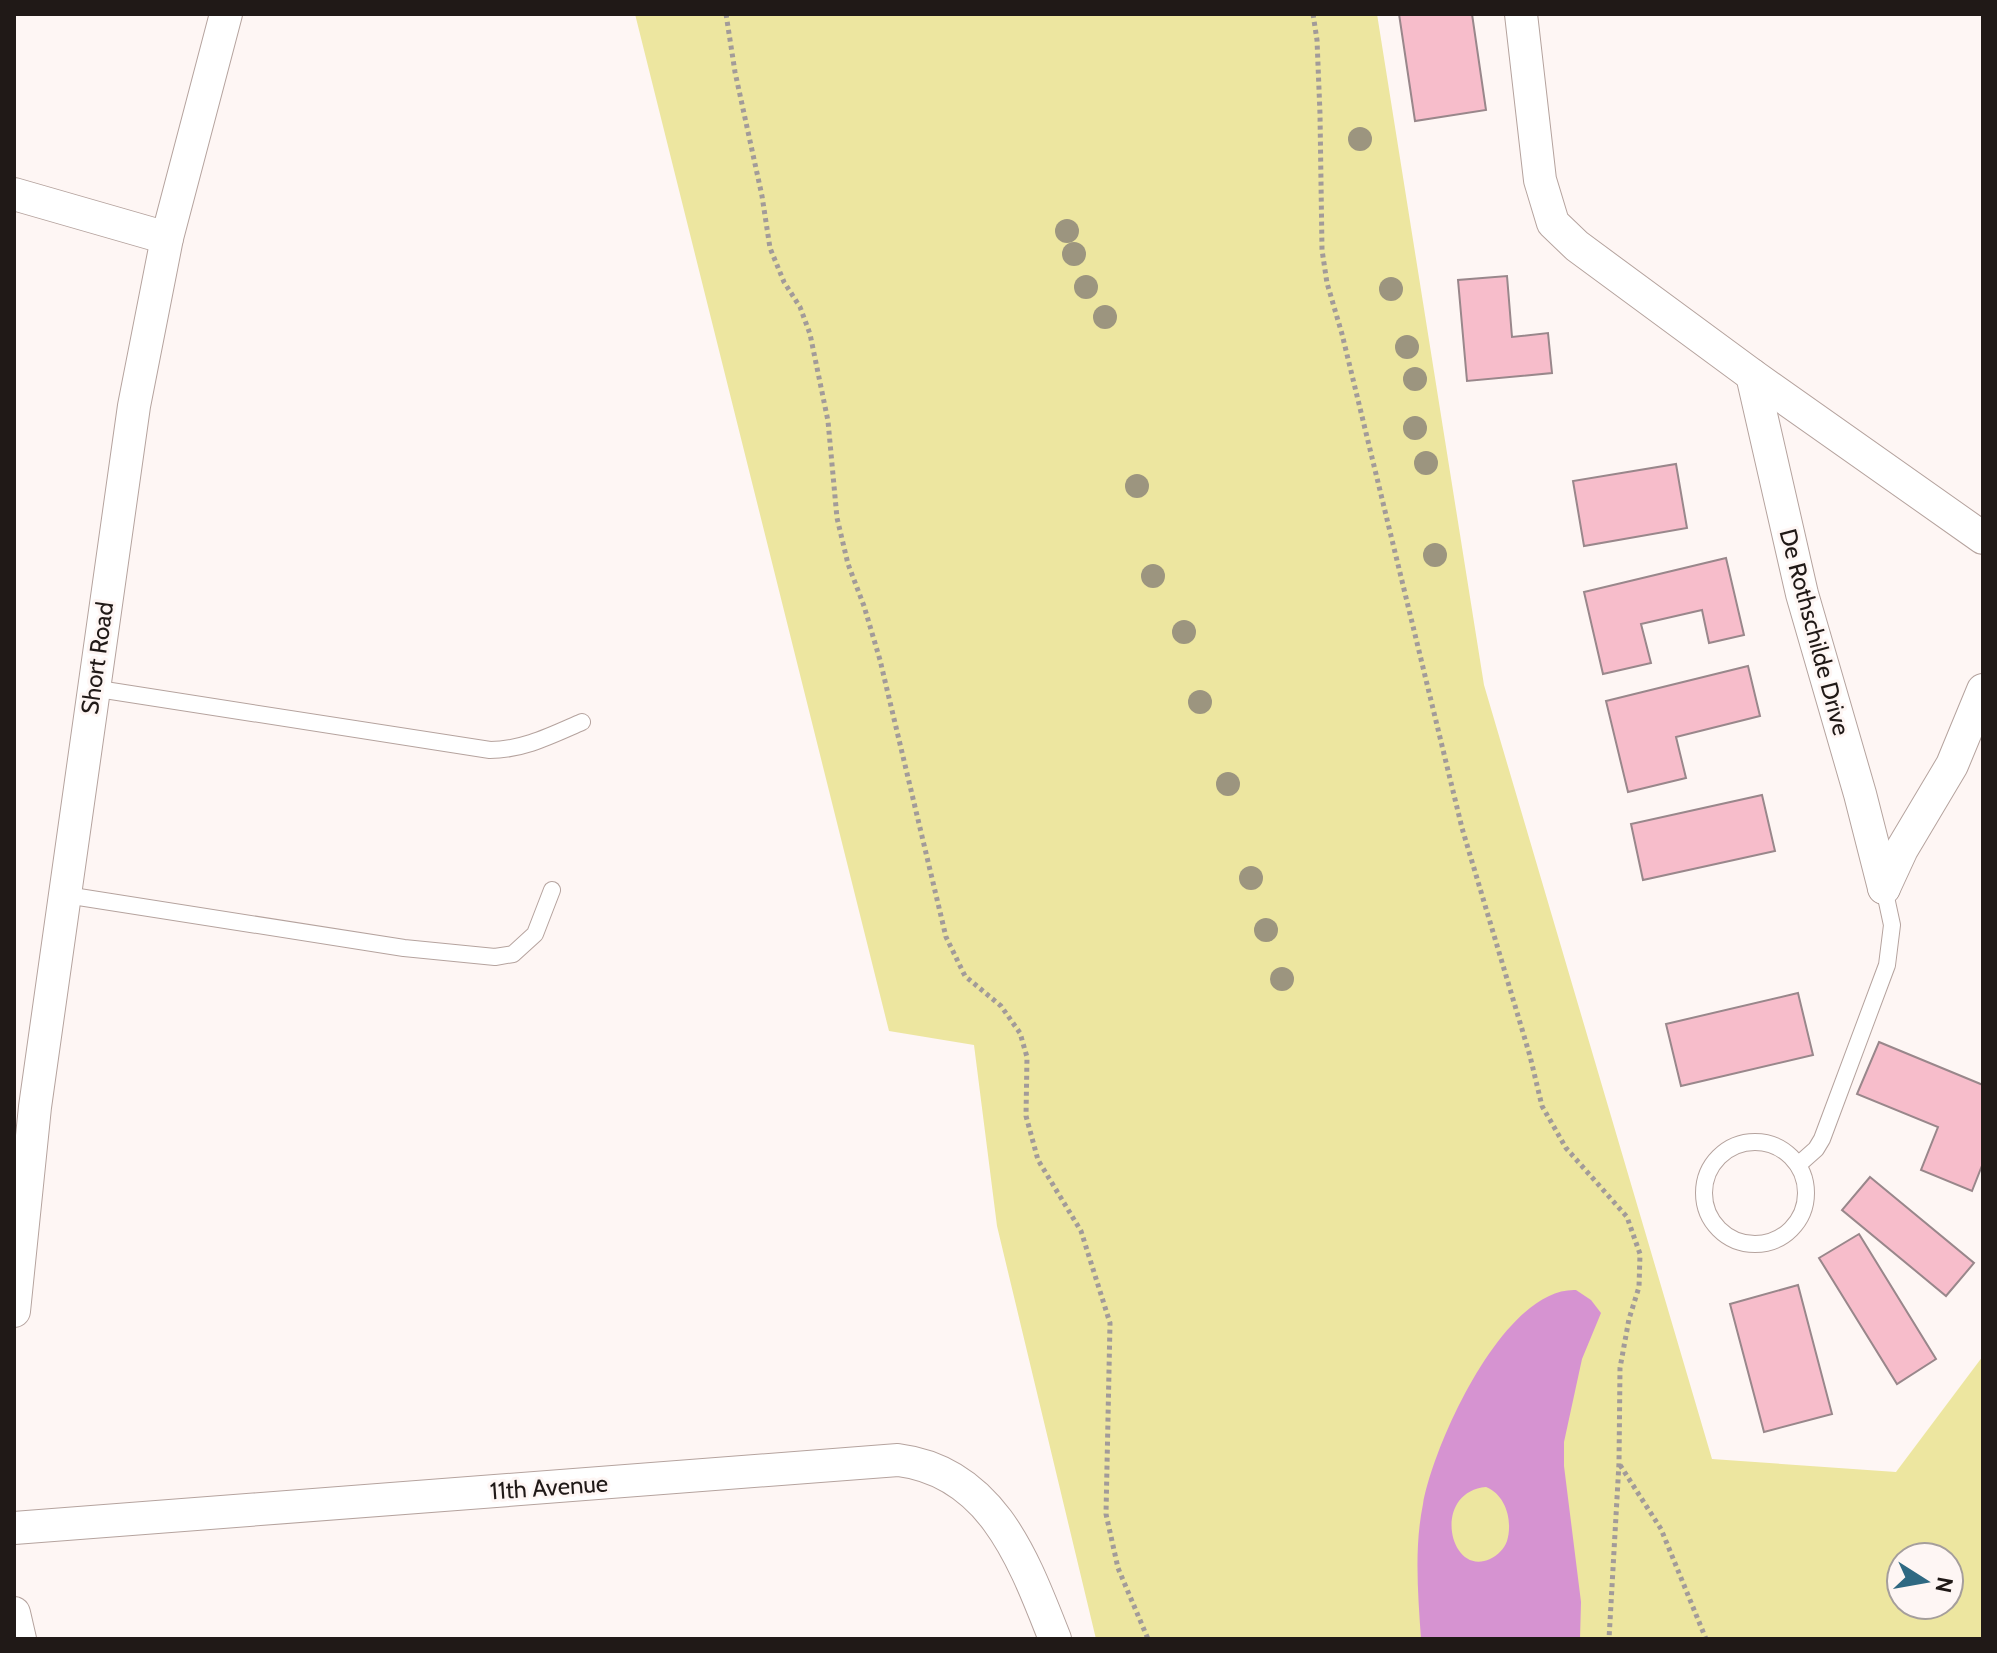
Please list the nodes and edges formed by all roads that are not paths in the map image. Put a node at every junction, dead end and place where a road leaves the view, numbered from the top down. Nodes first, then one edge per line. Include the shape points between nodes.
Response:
1 (226, 14) edge
2 (1521, 14) edge
3 (14, 194) edge
4 (167, 238) junction
5 (1752, 375) junction
6 (1983, 538) edge
7 (92, 688) junction
8 (1983, 690) edge
9 (582, 722) dead end
10 (1884, 888) junction
11 (552, 890) dead end
12 (66, 895) junction
13 (1798, 1165) junction
14 (14, 1311) edge
15 (14, 1528) edge
16 (14, 1613) edge
17 (20, 1639) edge
18 (1055, 1639) edge

1 - 4 street, Short Road
2 - 5 street via 1540,180 1553,223
3 - 4 street
4 - 7 street, Short Road via 134,406
5 - 6 street
5 - 10 street, De Rothschilde Drive via 1802,594
7 - 9 lane via 490,750 518,748
7 - 12 street, Short Road
8 - 10 street via 1952,765
10 - 13 lane, De Rothschilde Drive via 1892,925 1887,965 1822,1139
11 - 12 lane via 535,934 513,954 495,957 404,948
12 - 14 street, Short Road via 35,1107
13 - 13 lane via 1806,1196 1801,1213 1794,1225 1768,1243 1737,1242 1704,1207 1714,1161 1741,1144 1772,1145
15 - 18 street, 11th Avenue via 898,1460 959,1480 994,1514
16 - 17 street

